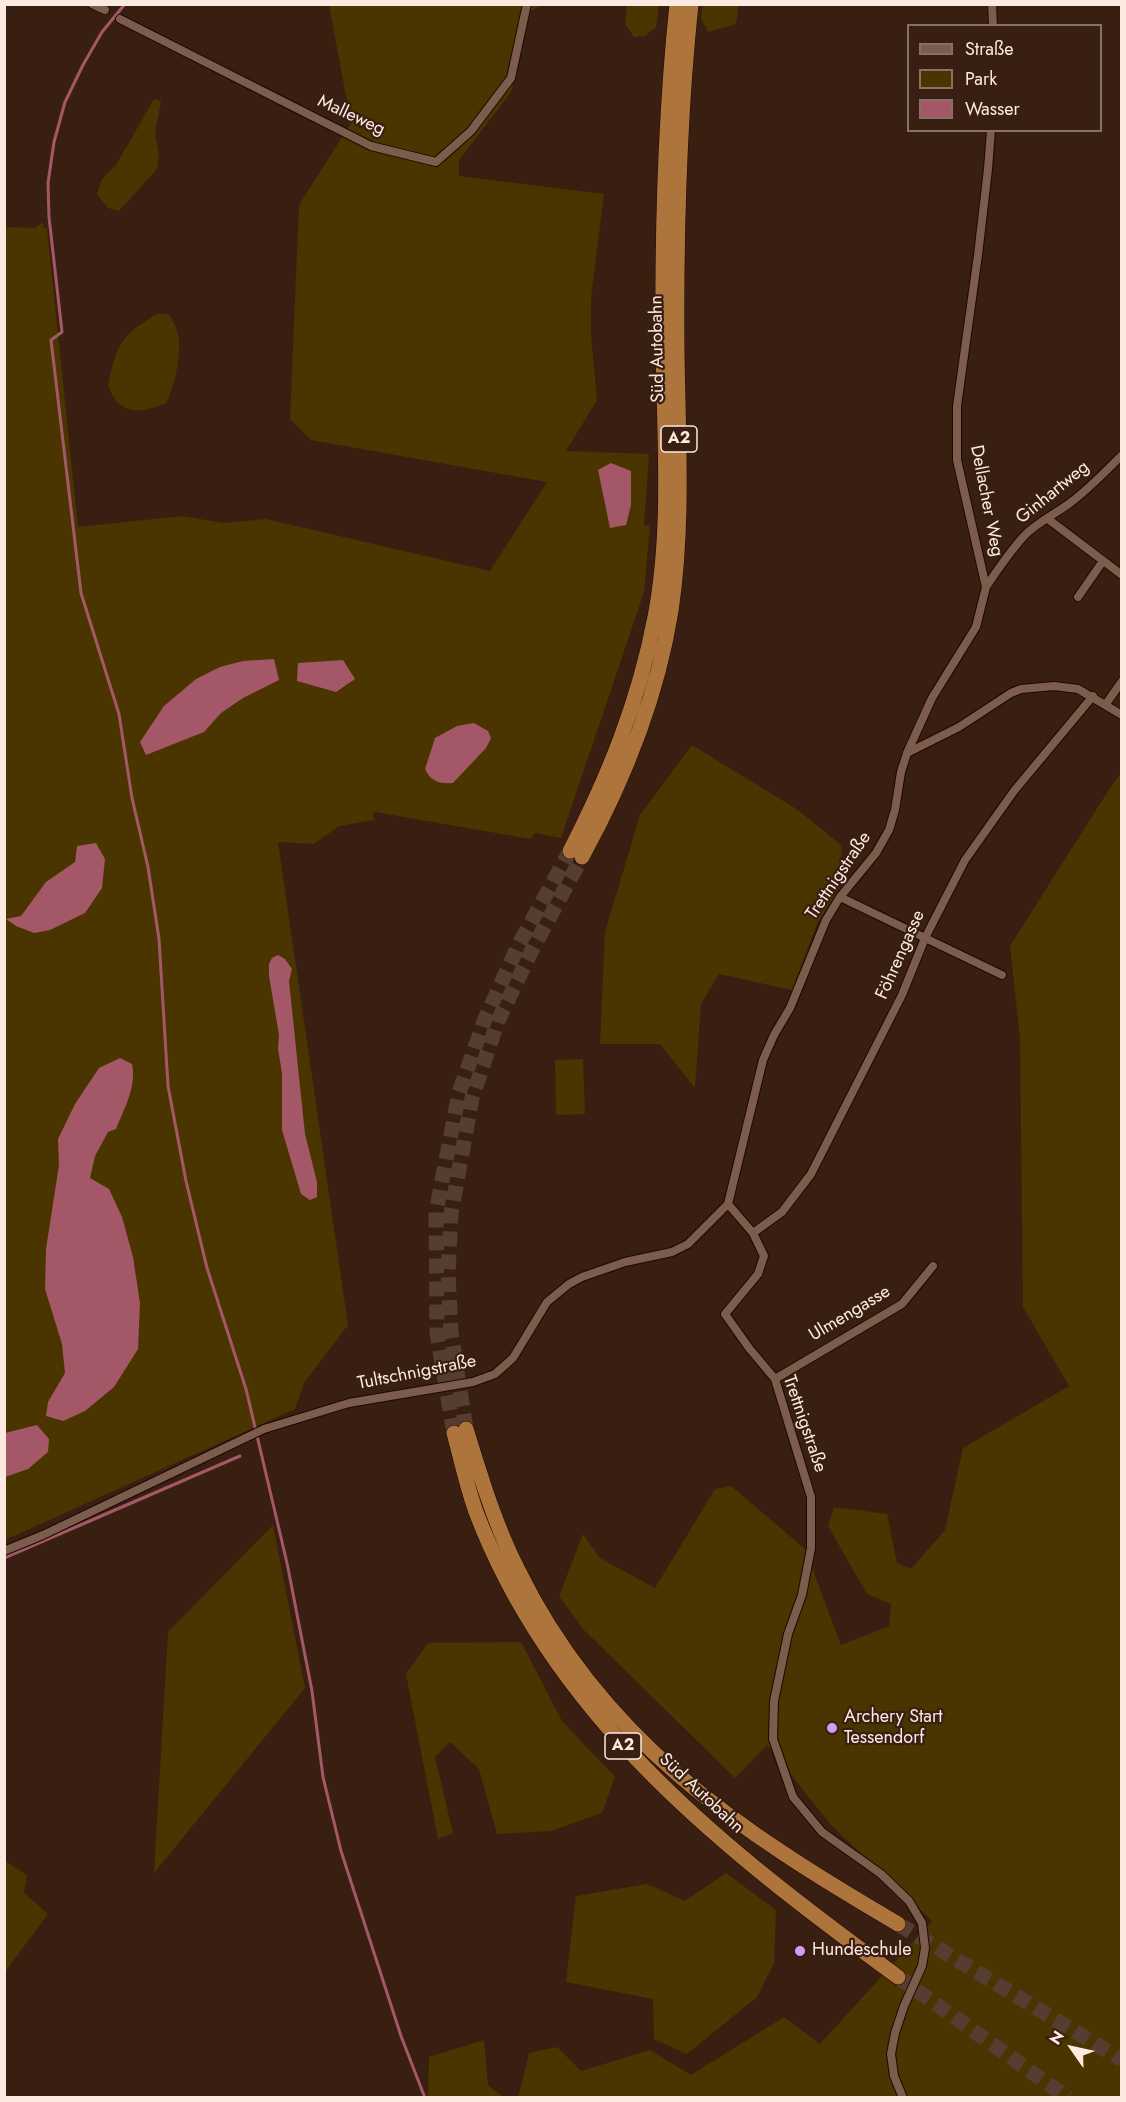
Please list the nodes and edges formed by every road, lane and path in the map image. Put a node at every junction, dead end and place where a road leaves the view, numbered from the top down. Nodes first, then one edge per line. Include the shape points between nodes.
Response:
1 (92, 4) edge
2 (527, 4) edge
3 (677, 4) edge
4 (691, 4) edge
5 (992, 4) edge
6 (105, 10) dead end
7 (120, 19) dead end
8 (993, 24) edge
9 (991, 132) edge
10 (1122, 455) edge
11 (1048, 519) junction
12 (1103, 561) junction
13 (1122, 576) edge
14 (986, 587) junction
15 (1078, 597) dead end
16 (1122, 681) edge
17 (1093, 696) junction
18 (1106, 704) junction
19 (1122, 715) edge
20 (907, 753) junction
21 (840, 897) junction
22 (926, 938) junction
23 (1002, 975) dead end
24 (728, 1204) junction
25 (753, 1233) junction
26 (933, 1266) dead end
27 (774, 1379) junction
28 (4, 1551) edge
29 (898, 1924) tunnel mouth
30 (898, 1977) tunnel mouth
31 (903, 2097) edge

1 - 6 street
2 - 7 street, Malleweg via 511,78 471,131 435,162 371,147
3 - 4 highway, Süd Autobahn / A2 via 665,153 665,476 656,615 628,723 576,854 606,812 643,723 671,611 679,478 679,156
5 - 8 street
9 - 14 street, Dellacher Weg via 957,417 957,460
10 - 11 street, Ginhartweg
11 - 12 street
11 - 14 street, Ginhartweg via 1013,548
12 - 13 street
12 - 15 street
14 - 20 street, Dellacher Weg via 976,627 932,698
16 - 18 street
17 - 18 street
17 - 20 street via 1063,686 1021,689
17 - 22 street, Föhrengasse via 1034,765 977,842
18 - 19 street
20 - 21 street, Trettnigstraße via 889,830 876,854
21 - 22 street
21 - 24 street, Trettnigstraße via 820,930 790,1008 763,1060
22 - 23 street
22 - 25 street, Föhrengasse via 902,995 811,1174 782,1212
24 - 25 street, Trettnigstraße
24 - 28 street, Tultschnigstraße via 688,1244 568,1284 547,1302 513,1358 495,1374 473,1382 349,1402 264,1429
25 - 27 street, Trettnigstraße via 764,1256 758,1274 725,1314
26 - 27 street, Ulmengasse via 902,1304
27 - 31 street, Trettnigstraße via 811,1497 811,1548 774,1701 772,1739 793,1797 822,1832 881,1874 909,1901 922,1923 926,1948 922,1966 904,2006 891,2054 894,2076
29 - 30 highway, Süd Autobahn / A2 via 759,1838 702,1797 604,1703 556,1636 517,1570 460,1431 476,1511 522,1608 569,1681 640,1763 689,1812 732,1850

